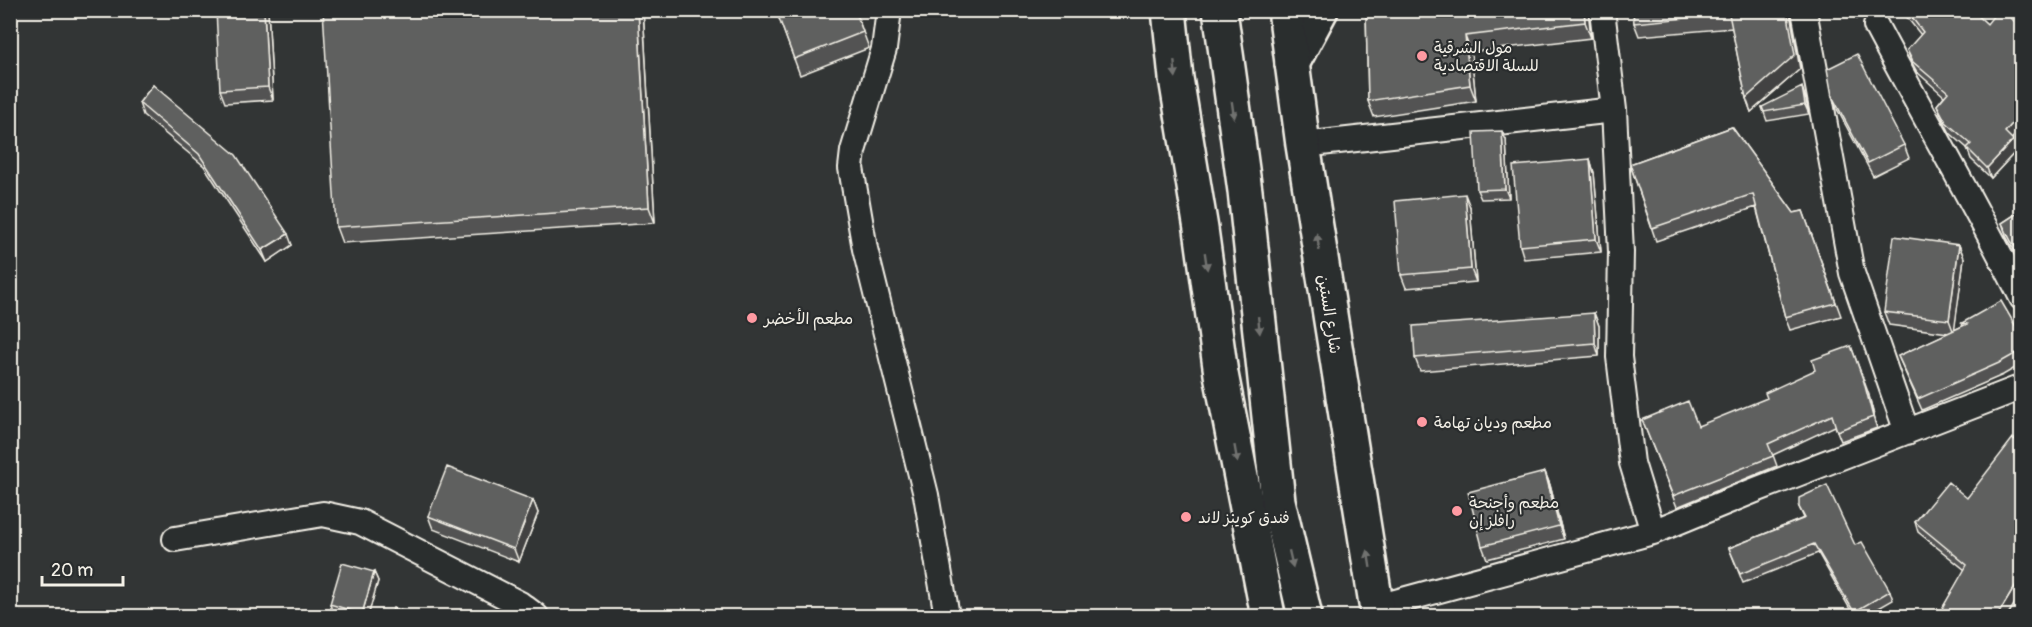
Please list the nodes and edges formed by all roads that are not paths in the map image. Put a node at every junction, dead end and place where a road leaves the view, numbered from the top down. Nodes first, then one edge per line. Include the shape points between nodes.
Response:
1 (889, 10) edge
2 (1169, 10) edge
3 (1220, 10) edge
4 (1285, 10) edge
5 (1321, 10) edge
6 (1602, 10) edge
7 (1804, 10) edge
8 (1876, 26) dead end
9 (1292, 64) junction
10 (1614, 110) junction
11 (1302, 145) junction
12 (2022, 298) edge
13 (2022, 387) edge
14 (1907, 432) junction
15 (1653, 532) junction
16 (175, 539) dead end
17 (1378, 612) edge
18 (536, 616) edge
19 (947, 616) edge
20 (1268, 616) edge
21 (1305, 616) edge

1 - 19 street via 884,49 851,168 865,249 926,495
2 -> 20 main road via 1221,374
3 -> 21 main road via 1245,191 1278,501
4 - 9 main road, شارع الستين
5 - 9 main road
6 - 10 street
7 - 14 street via 1852,273
8 - 12 street
9 - 11 main road, شارع الستين
10 - 11 street
10 - 15 street via 1621,252 1619,357 1632,463
17 -> 11 main road, شارع الستين
13 - 14 street
14 - 15 street
15 - 17 street
16 - 18 street via 323,514 360,522 520,604

